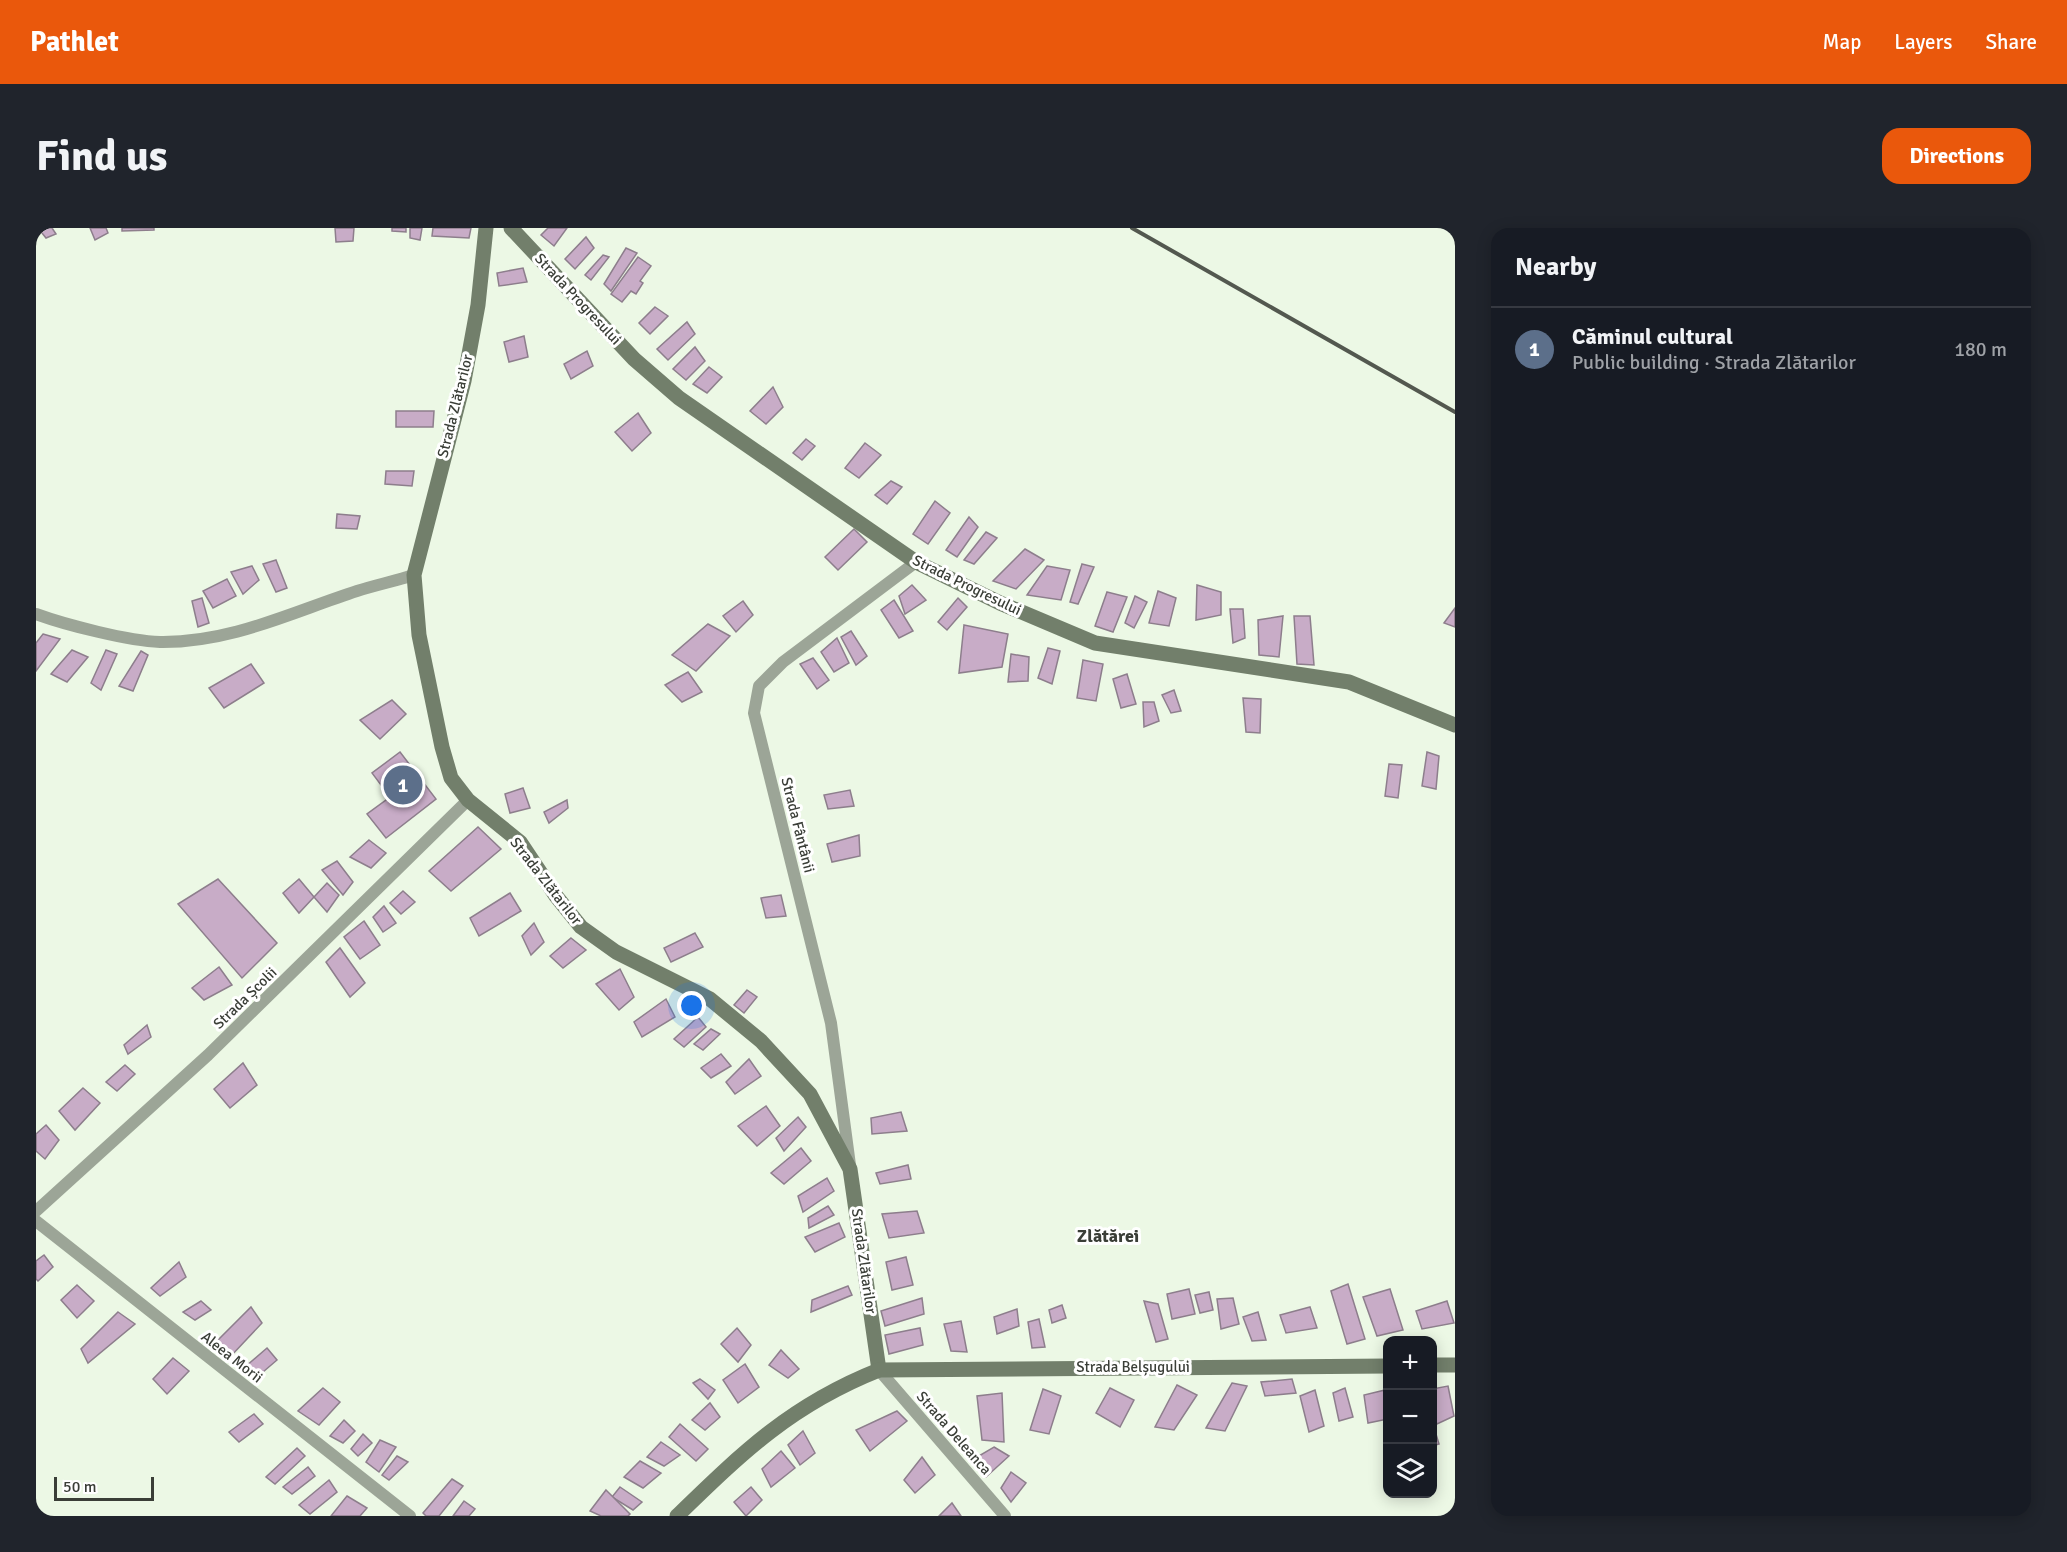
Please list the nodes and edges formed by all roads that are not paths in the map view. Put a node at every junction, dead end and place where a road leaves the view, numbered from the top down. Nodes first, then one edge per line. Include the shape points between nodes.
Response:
1 (486, 228) edge
2 (511, 228) edge
3 (916, 562) junction
4 (414, 575) junction
5 (36, 614) edge
6 (1455, 725) edge
7 (468, 800) junction
8 (850, 1169) junction
9 (36, 1211) edge
10 (36, 1221) edge
11 (1437, 1365) edge
12 (1455, 1365) edge
13 (1383, 1366) edge
14 (879, 1370) junction
15 (410, 1516) edge
16 (676, 1516) edge
17 (1005, 1516) edge

1 - 4 street, Strada Zlătarilor via 478,305 464,381
2 - 3 street, Strada Progresului via 634,359 679,398
3 - 6 street, Strada Progresului via 1095,643 1349,682
3 - 8 street, Strada Fântânii via 783,662 759,686 754,713 831,1023
4 - 5 street via 264,626 206,639 159,642
4 - 7 street, Strada Zlătarilor via 419,634 442,747 451,778
7 - 8 street, Strada Zlătarilor via 520,843 581,927 615,952 710,999 760,1041 810,1094
7 - 9 street, Strada Școlii via 208,1055
8 - 14 street, Strada Zlătarilor
10 - 15 street, Aleea Morii
11 - 12 street
13 - 14 street, Strada Belșugului
14 - 16 street via 803,1407 750,1445
14 - 17 street, Strada Deleanca

